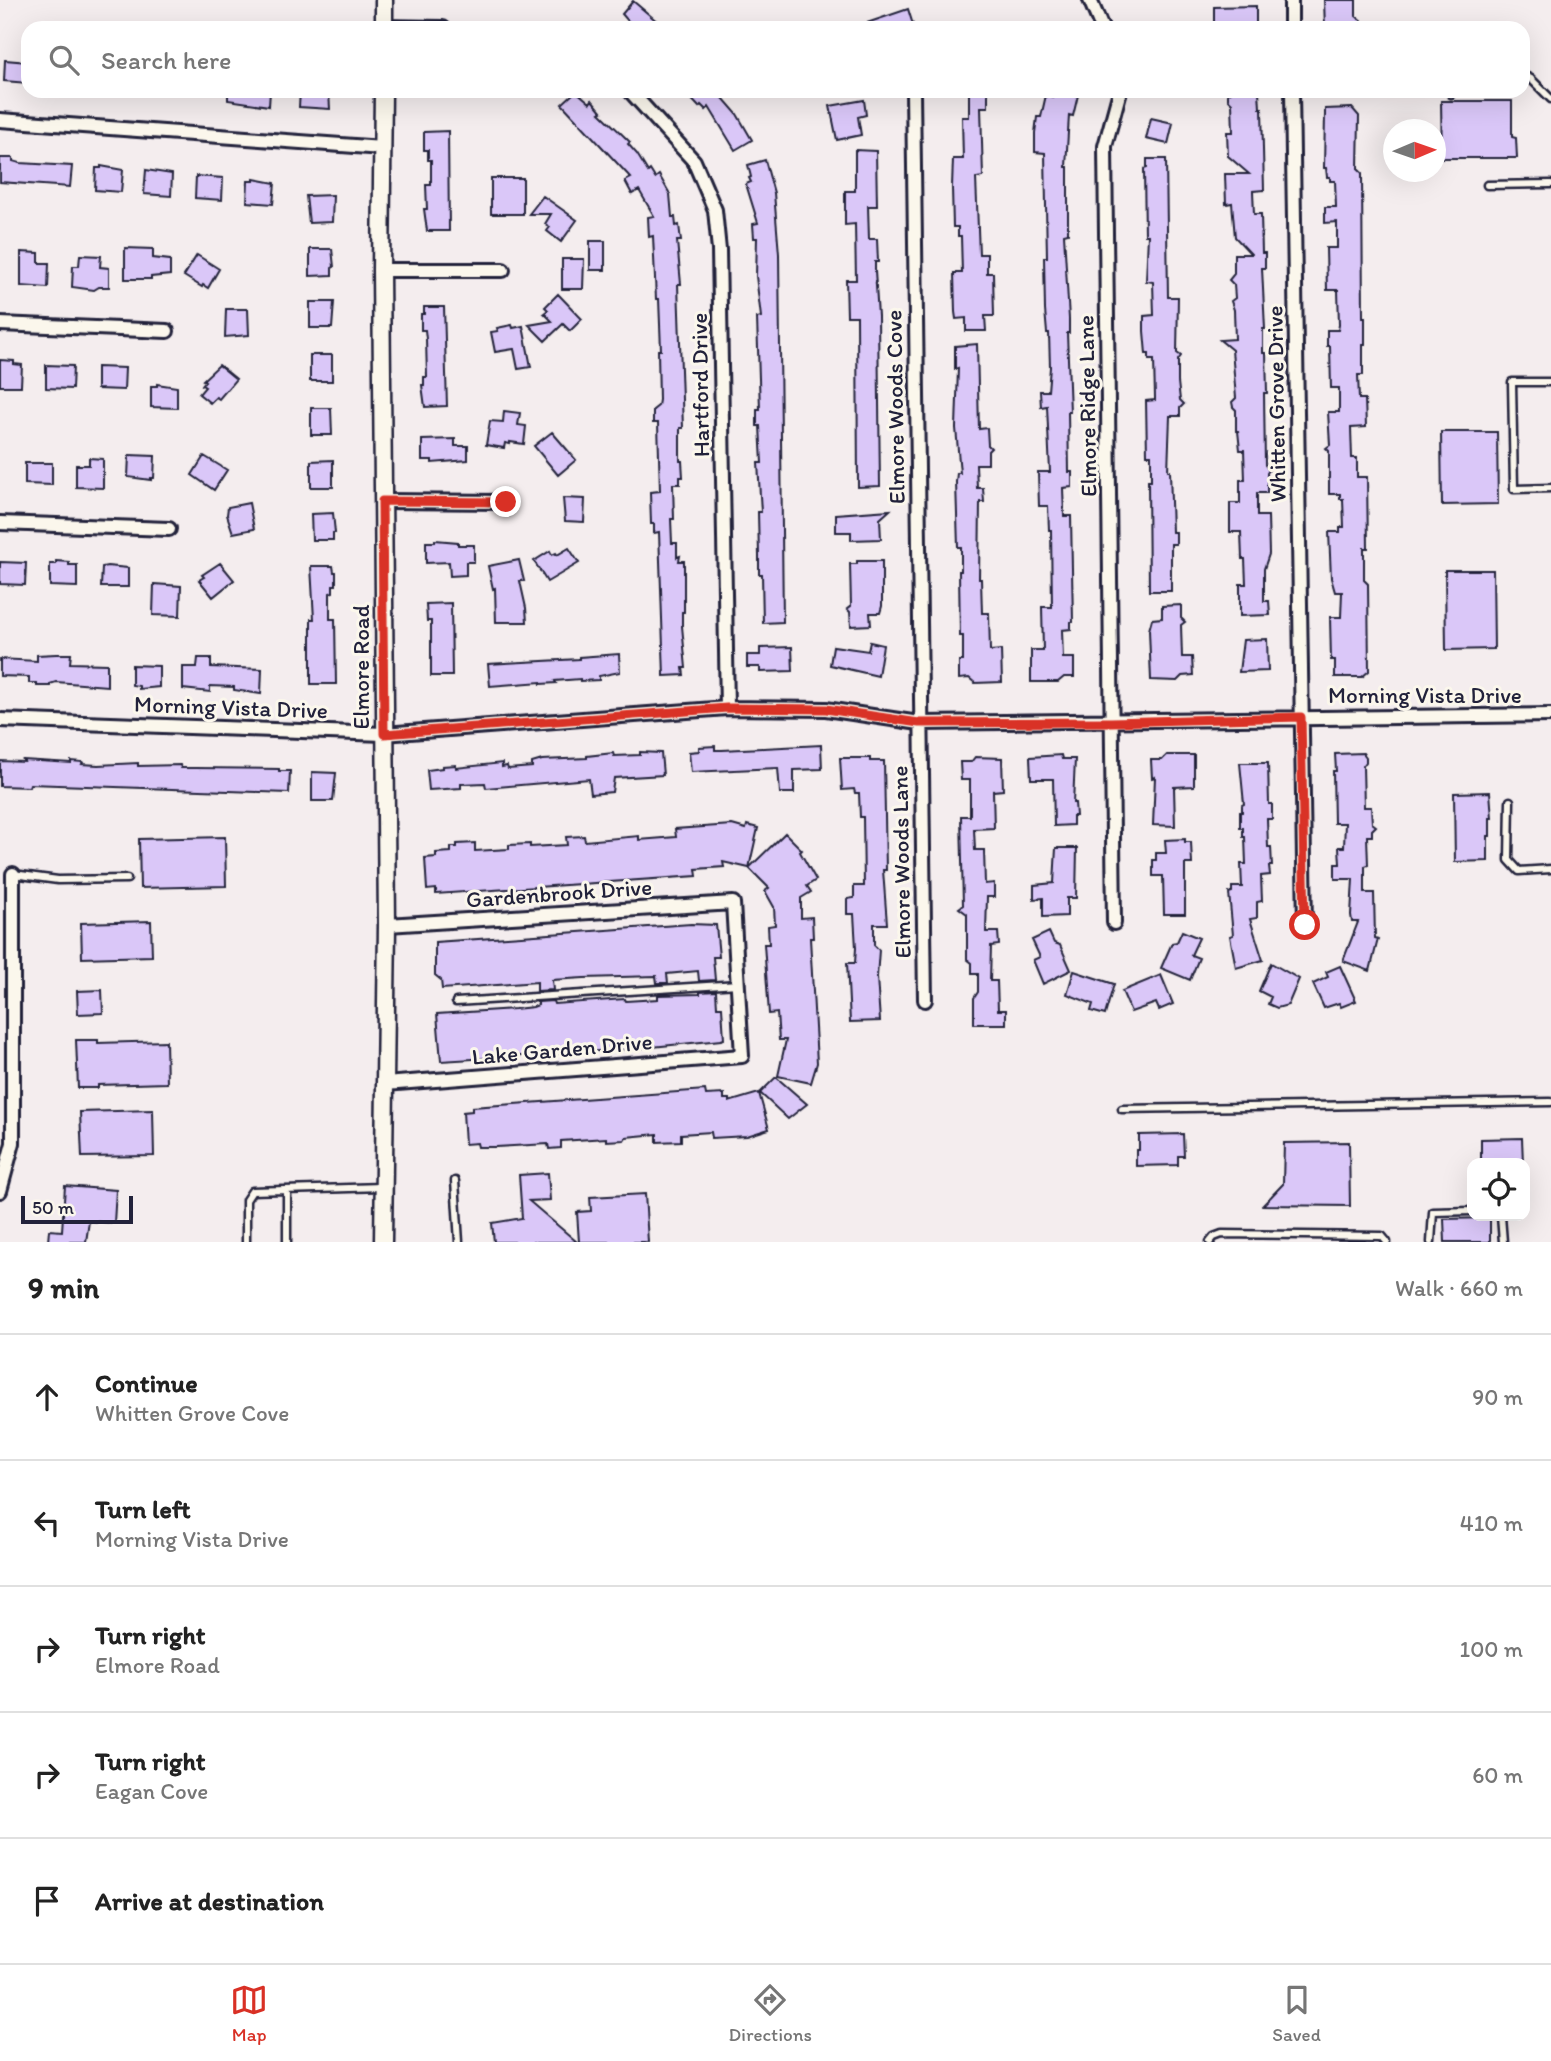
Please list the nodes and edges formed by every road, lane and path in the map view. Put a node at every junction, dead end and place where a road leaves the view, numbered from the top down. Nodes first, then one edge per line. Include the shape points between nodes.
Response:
1 (384, 0) edge
2 (1090, 0) edge
3 (1291, 0) edge
4 (384, 21) edge
5 (1099, 21) edge
6 (1292, 21) edge
7 (1530, 78) edge
8 (383, 98) edge
9 (636, 98) edge
10 (913, 98) edge
11 (1118, 98) edge
12 (1292, 98) edge
13 (1551, 99) edge
14 (0, 120) edge
15 (382, 148) junction
16 (1551, 184) edge
17 (1487, 185) dead end
18 (381, 270) junction
19 (503, 270) dead end
20 (0, 324) edge
21 (167, 331) dead end
22 (1551, 382) edge
23 (1551, 488) edge
24 (382, 501) junction
25 (506, 502) dead end
26 (0, 523) edge
27 (169, 529) dead end
28 (727, 708) junction
29 (1551, 715) edge
30 (1301, 717) junction
31 (0, 720) edge
32 (1111, 722) junction
33 (919, 723) junction
34 (384, 734) junction
35 (1510, 801) dead end
36 (1551, 869) edge
37 (13, 874) joint
38 (127, 879) dead end
39 (1114, 923) dead end
40 (387, 925) junction
41 (1305, 925) dead end
42 (738, 984) junction
43 (925, 1000) dead end
44 (456, 1003) dead end
45 (385, 1084) junction
46 (1551, 1102) edge
47 (1122, 1109) dead end
48 (455, 1181) dead end
49 (383, 1187) junction
50 (287, 1189) junction
51 (0, 1191) edge
52 (1467, 1211) edge
53 (1501, 1221) edge
54 (246, 1242) edge
55 (287, 1242) edge
56 (383, 1242) edge
57 (459, 1242) edge
58 (1210, 1242) edge
59 (1387, 1242) edge
60 (1431, 1242) edge
61 (1503, 1242) edge

1 - 4 street
2 - 5 street
3 - 6 street
7 - 13 lane
8 - 15 street, Elmore Road
9 - 28 street, Hartford Drive via 694,160 715,210
10 - 33 street, Elmore Woods Cove
11 - 32 street, Elmore Ridge Lane via 1105,146
12 - 30 street, Whitten Grove Drive
14 - 15 street
15 - 18 street, Elmore Road
16 - 17 lane
18 - 19 street
18 - 24 street, Elmore Road
20 - 21 street
22 - 23 lane via 1513,382 1514,489
24 - 25 street
24 - 34 street, Elmore Road
26 - 27 street
28 - 33 street, Morning Vista Drive via 826,709
28 - 34 street, Morning Vista Drive
29 - 30 street, Morning Vista Drive
30 - 32 street, Morning Vista Drive
30 - 41 street, Whitten Grove Drive
31 - 34 street, Morning Vista Drive
32 - 33 street, Morning Vista Drive
32 - 39 street, Elmore Ridge Lane
33 - 43 street, Elmore Woods Lane
34 - 40 street, Elmore Road
35 - 36 lane via 1509,860 1519,871
37 - 38 lane via 58,880
37 - 51 street via 13,1143
40 - 42 street, Gardenbrook Drive via 733,903
40 - 45 street, Elmore Road
42 - 44 lane
42 - 45 street, Lake Garden Drive via 742,1056
45 - 49 street, Elmore Road
46 - 47 lane
48 - 57 lane
49 - 50 lane
49 - 56 street, Elmore Road
50 - 54 lane via 252,1191 246,1200
50 - 55 lane
52 - 60 lane via 1433,1212
53 - 61 lane
58 - 59 lane via 1222,1234 1382,1236

